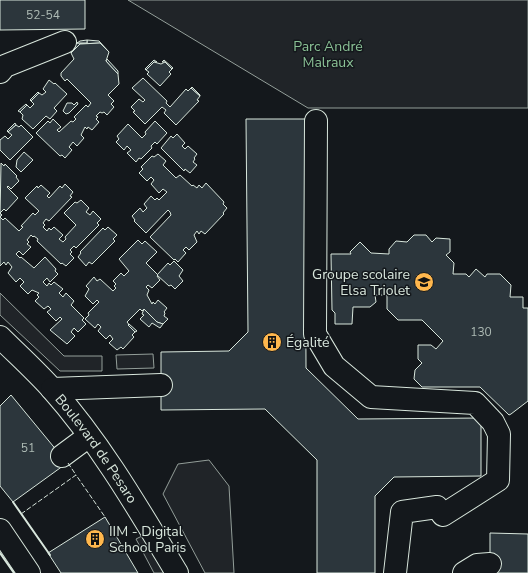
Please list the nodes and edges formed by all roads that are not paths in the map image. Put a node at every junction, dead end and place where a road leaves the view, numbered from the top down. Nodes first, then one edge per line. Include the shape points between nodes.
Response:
1 (65, 42) dead end
2 (0, 72) edge
3 (316, 121) dead end
4 (0, 337) edge
5 (161, 385) dead end
6 (52, 389) junction
7 (88, 436) junction
8 (62, 456) dead end
9 (0, 530) edge
10 (490, 564) dead end
11 (29, 573) edge
12 (177, 573) edge
13 (395, 573) edge
14 (464, 573) edge

1 - 2 main road via 5,66
3 - 13 main road via 315,334 334,366 371,398 475,403 493,422 500,434 498,480 443,515 438,506 402,512
4 - 6 main road, Boulevard de Pesaro
5 - 6 main road
6 - 7 main road, Boulevard de Pesaro
7 - 8 main road
7 - 12 main road, Boulevard de Pesaro via 138,508
9 - 11 main road
10 - 14 main road via 477,565

